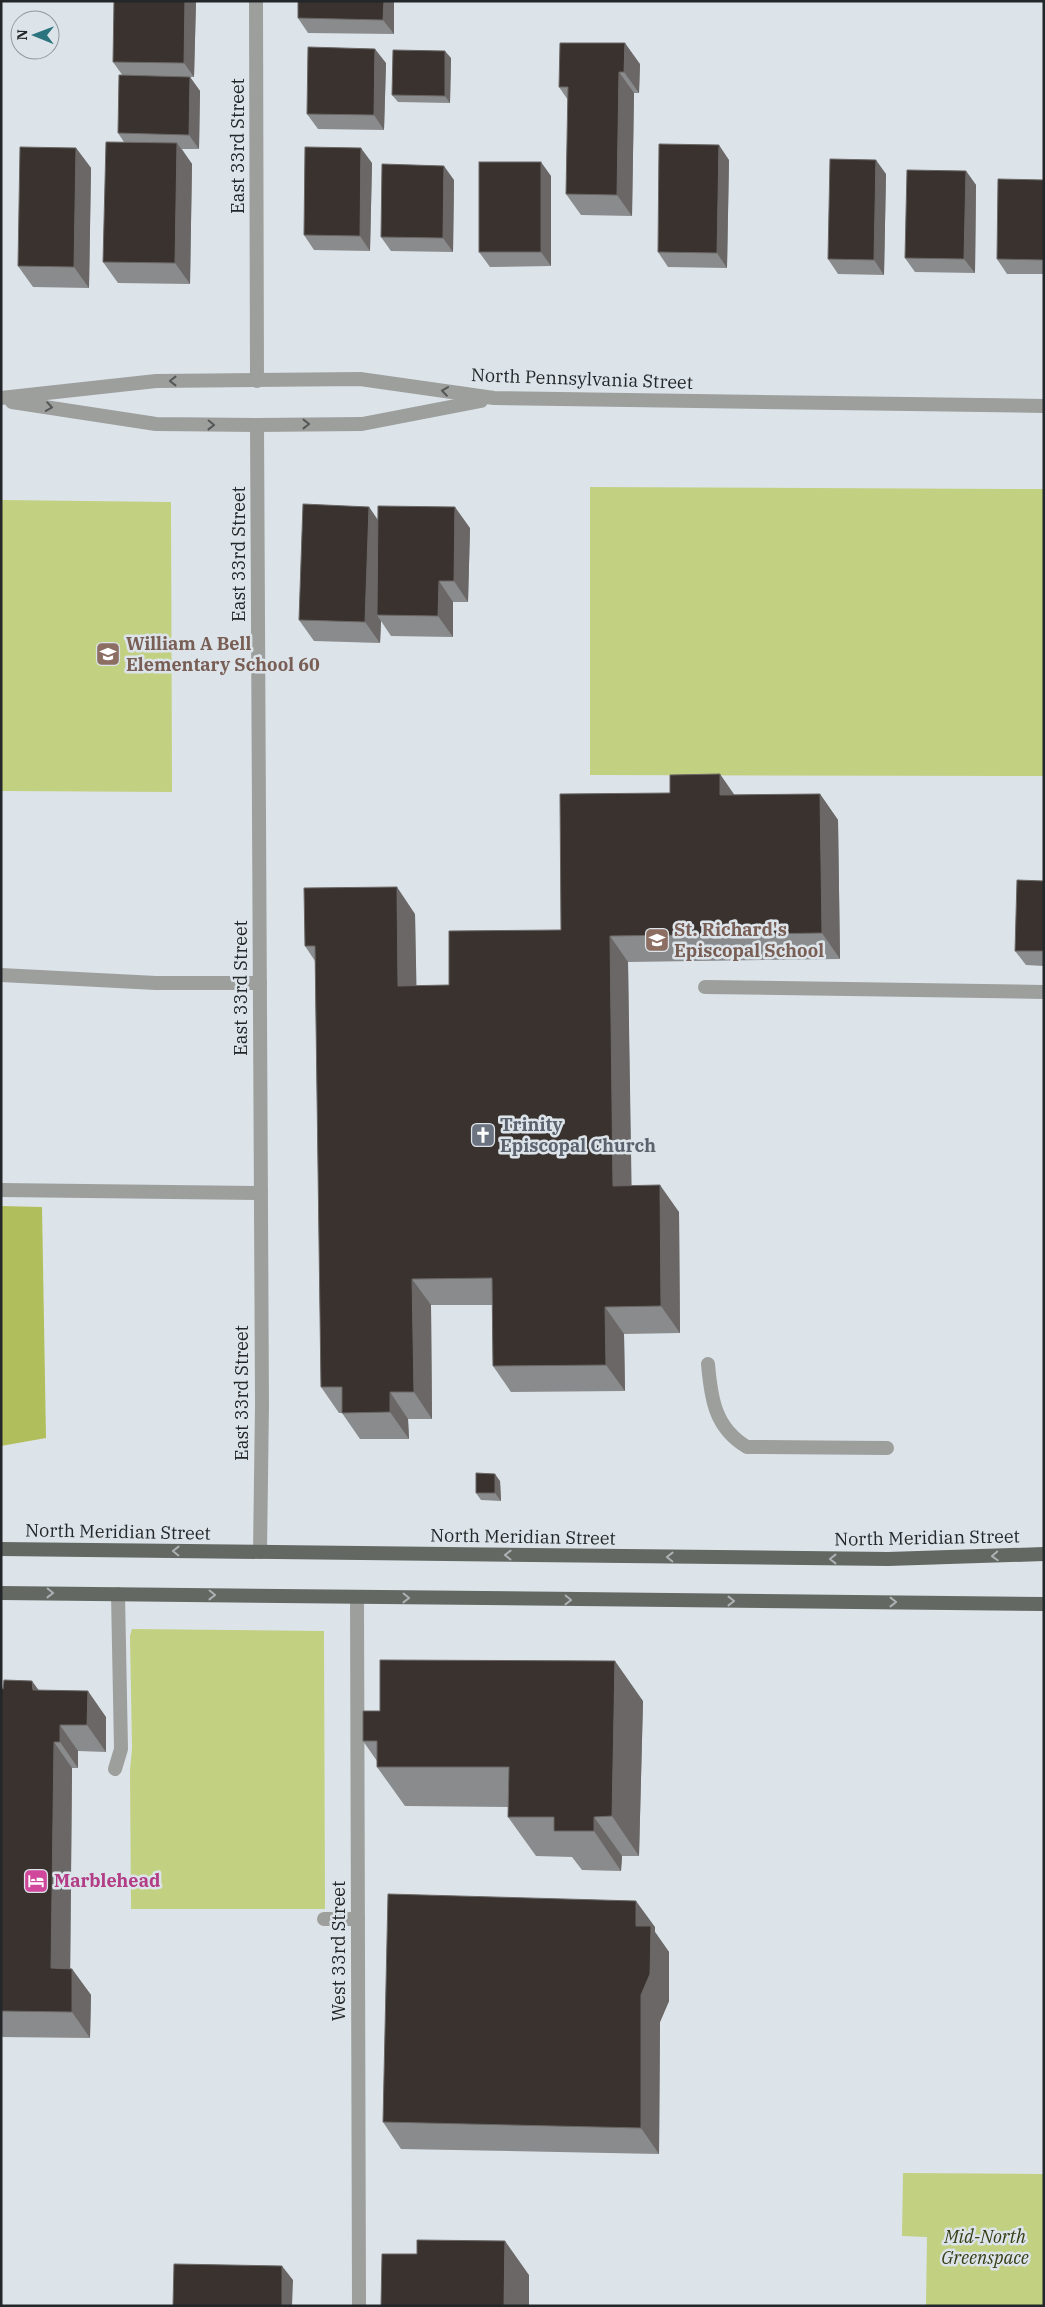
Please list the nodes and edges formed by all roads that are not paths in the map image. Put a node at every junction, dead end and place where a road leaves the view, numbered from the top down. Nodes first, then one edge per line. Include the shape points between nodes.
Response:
1 (256, 1) edge
2 (257, 380) junction
3 (494, 398) junction
4 (1, 399) edge
5 (1044, 406) edge
6 (257, 425) junction
7 (1, 975) edge
8 (260, 984) junction
9 (705, 987) dead end
10 (1044, 992) edge
11 (1, 1190) edge
12 (261, 1193) junction
13 (708, 1364) dead end
14 (887, 1448) dead end
15 (1, 1549) edge
16 (260, 1552) junction
17 (1044, 1554) edge
18 (1, 1593) edge
19 (118, 1594) junction
20 (357, 1597) junction
21 (1044, 1604) edge
22 (115, 1770) dead end
23 (324, 1919) dead end
24 (358, 1919) junction
25 (359, 2306) edge

1 - 2 street, East 33rd Street
3 -> 2 street, North Pennsylvania Street via 360,379
2 -> 4 street, North Pennsylvania Street via 156,381
3 - 5 street, North Pennsylvania Street
6 -> 3 street, North Pennsylvania Street via 362,424
4 -> 6 street, North Pennsylvania Street via 156,424
6 - 8 street, East 33rd Street
7 - 8 street via 156,983
8 - 12 street, East 33rd Street
9 - 10 street
11 - 12 street
12 - 16 street, East 33rd Street
13 - 14 street via 710,1390 721,1422 733,1438 747,1447
16 -> 15 main road, North Meridian Street
17 -> 16 main road, North Meridian Street via 888,1559
18 -> 19 main road
19 -> 20 main road
19 - 22 street via 121,1750
20 -> 21 main road
20 - 24 street, West 33rd Street
23 - 24 street
24 - 25 street, West 33rd Street

